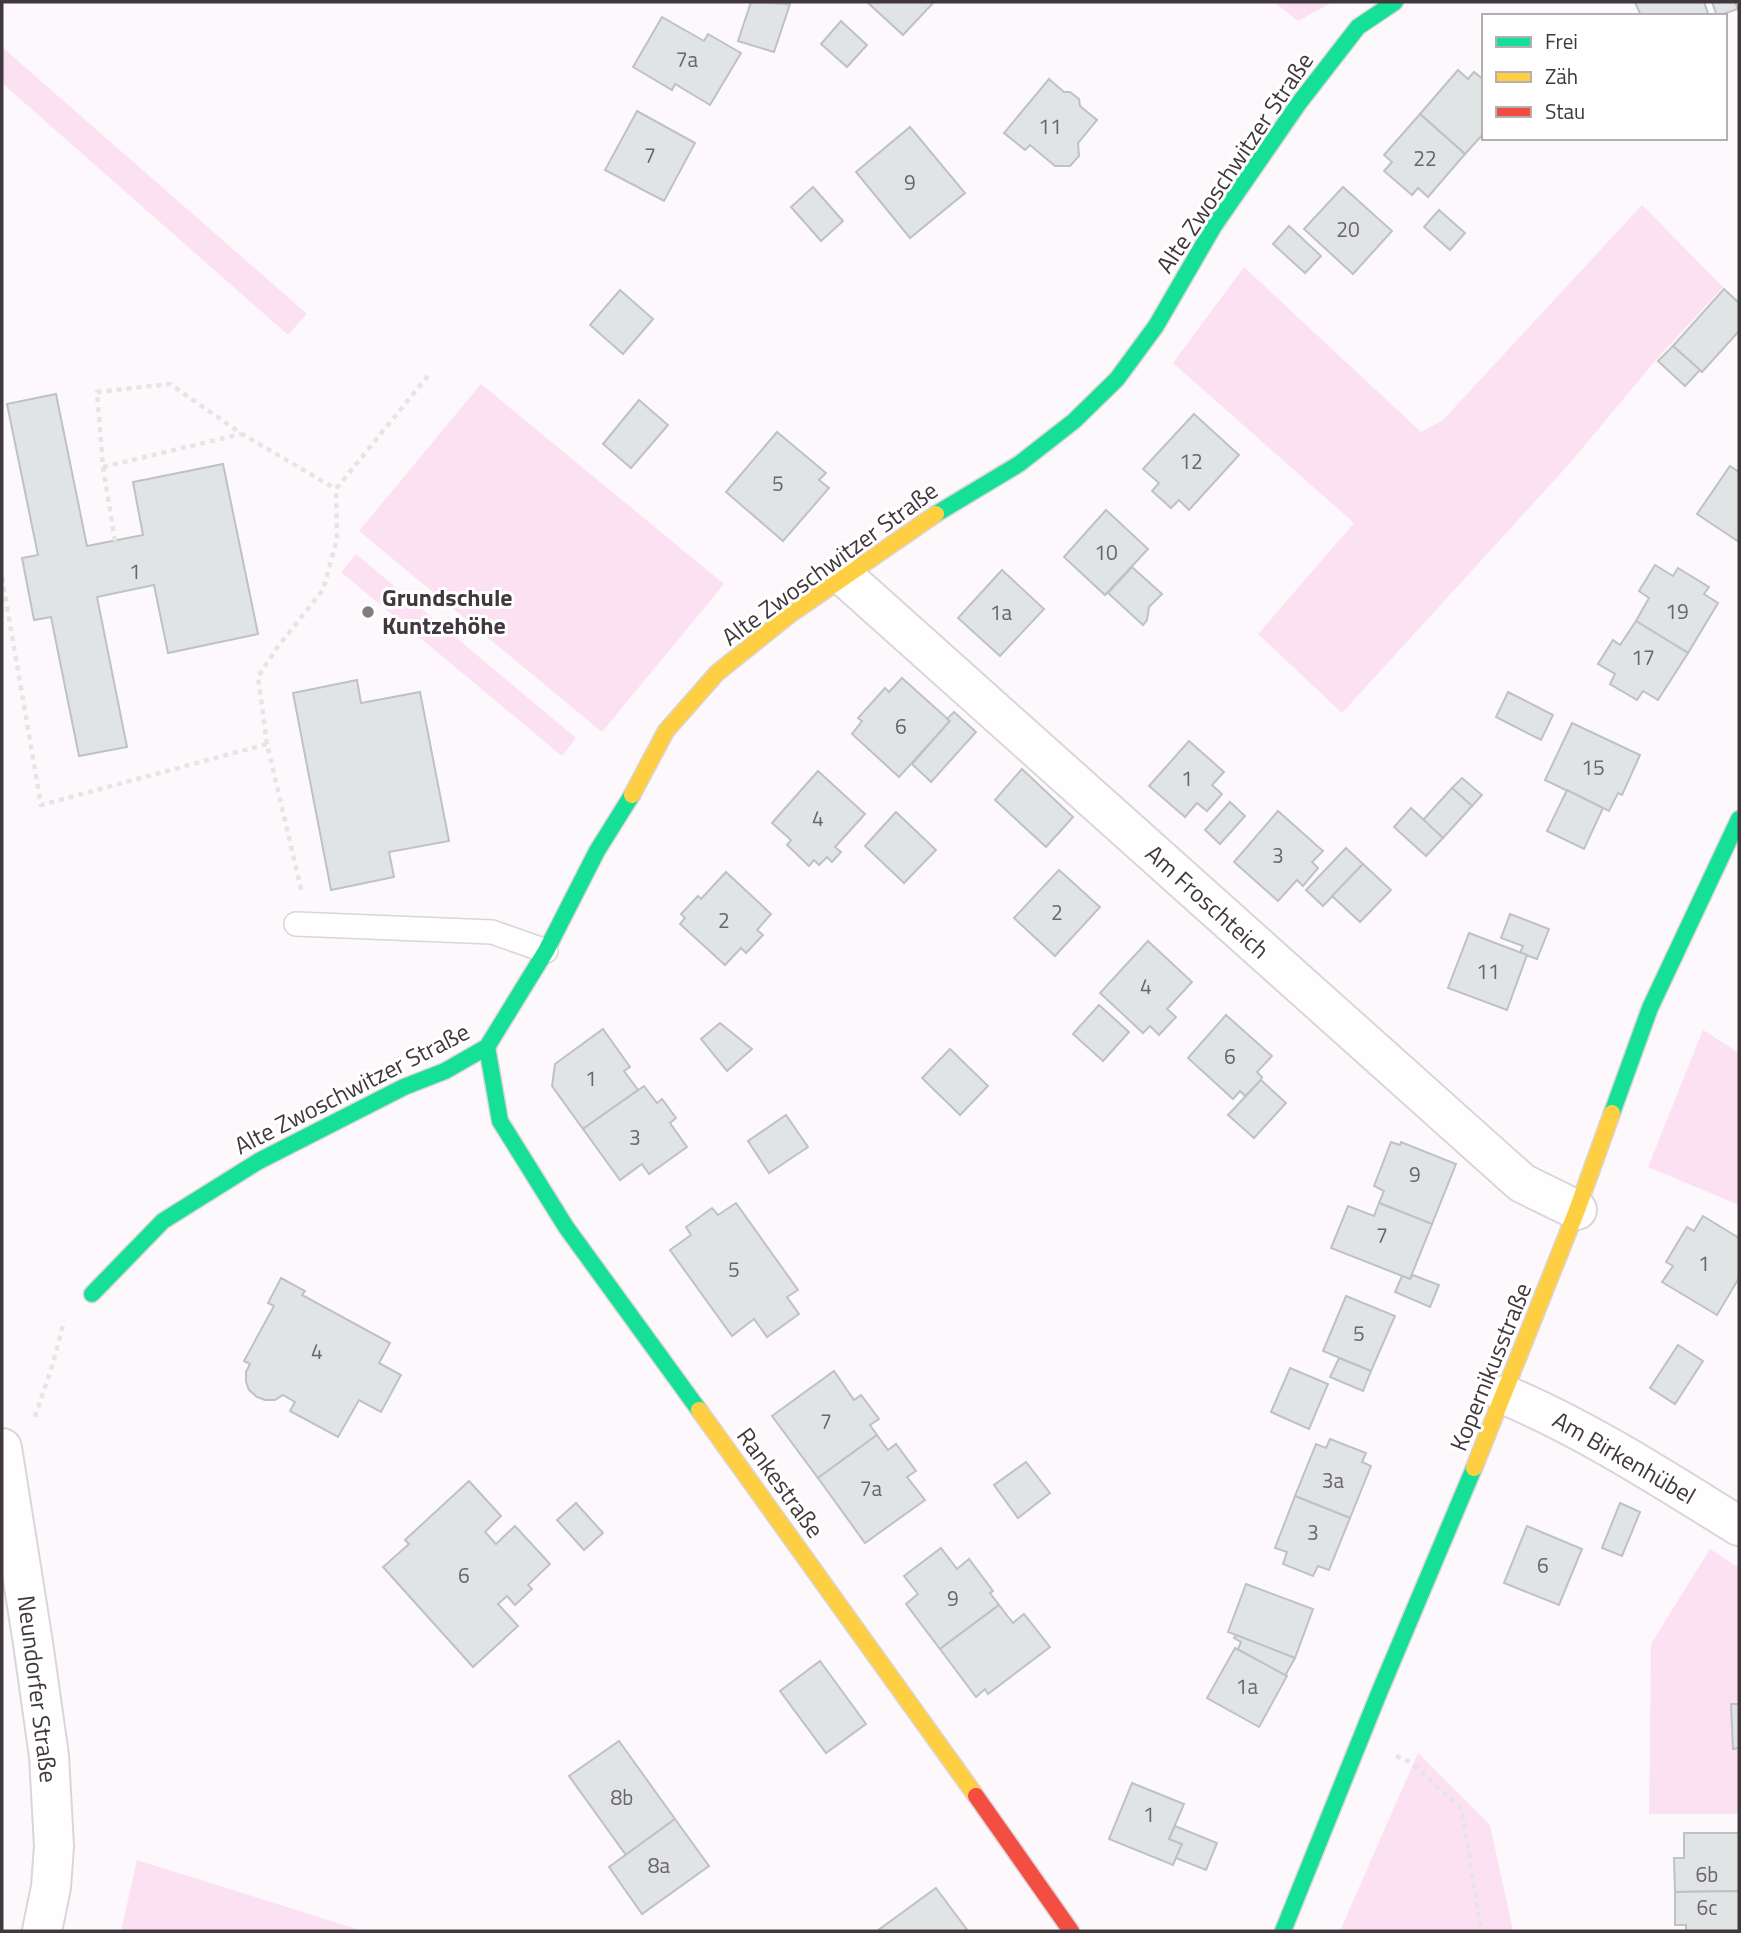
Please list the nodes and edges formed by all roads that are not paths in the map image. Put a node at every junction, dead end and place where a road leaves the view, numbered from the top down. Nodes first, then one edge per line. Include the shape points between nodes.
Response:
1 (1395, 2) edge
2 (846, 578) junction
3 (1739, 819) edge
4 (296, 924) road end
5 (546, 951) junction
6 (487, 1047) junction
7 (1577, 1210) junction
8 (92, 1294) dead end
9 (1505, 1395) junction
10 (2, 1448) edge
11 (1739, 1526) edge
12 (43, 1931) edge
13 (1072, 1931) edge
14 (1283, 1931) edge

1 - 2 street, Alte Zwoschwitzer Straße via 1358,27 1299,103 1117,379 1074,421 1019,464 940,511
2 - 5 street, Alte Zwoschwitzer Straße via 788,616 717,673 666,731
2 - 7 street, Am Froschteich via 1522,1183
3 - 7 street, Kopernikusstraße via 1650,1008
4 - 5 lane via 492,932
5 - 6 street, Alte Zwoschwitzer Straße
6 - 8 street, Alte Zwoschwitzer Straße via 259,1161 163,1221
6 - 13 street, Rankestraße via 500,1121 566,1227
7 - 9 street, Kopernikusstraße
9 - 11 street, Am Birkenhübel via 1557,1417
9 - 14 street, Kopernikusstraße
10 - 12 street, Neundorfer Straße via 49,1756 54,1846

